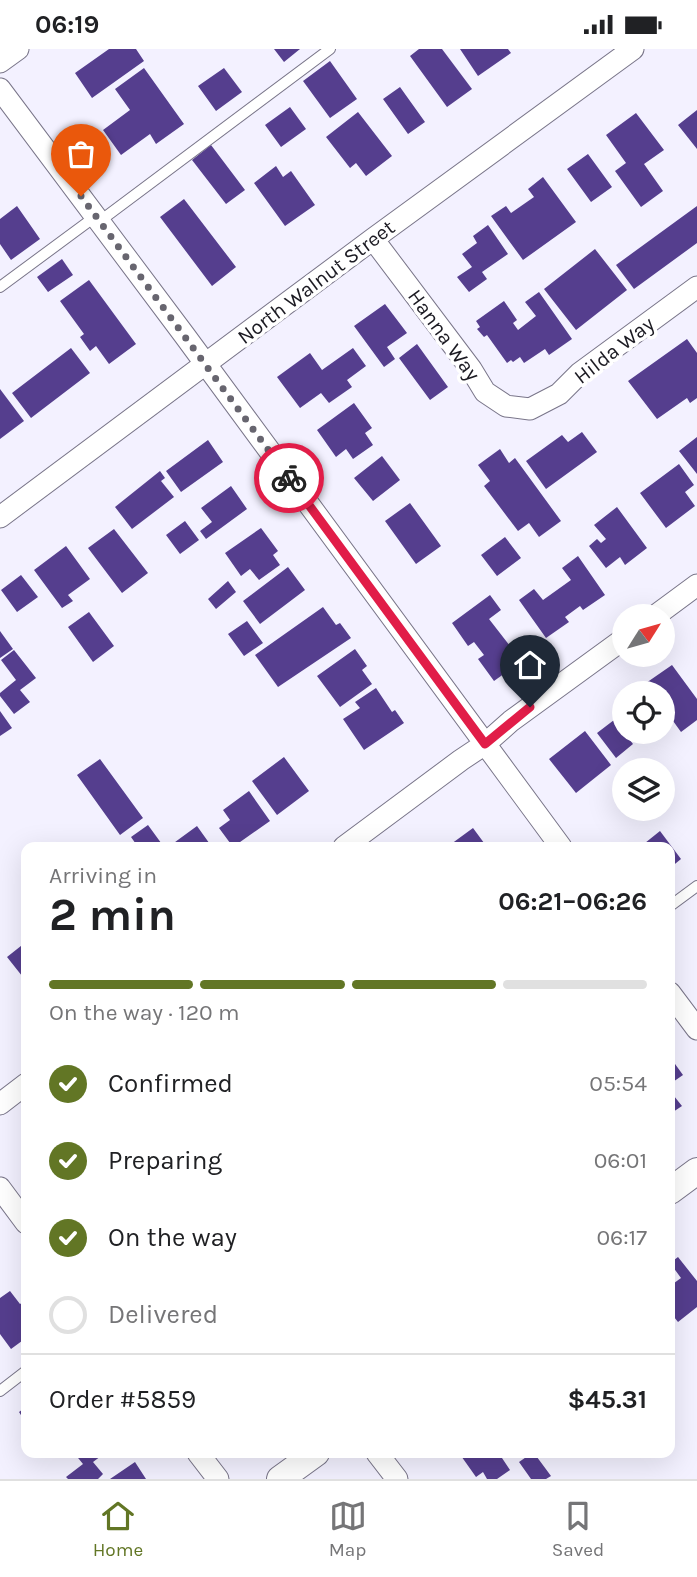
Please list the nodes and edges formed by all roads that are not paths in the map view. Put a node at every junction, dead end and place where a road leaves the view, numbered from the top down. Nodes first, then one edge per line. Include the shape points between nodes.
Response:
1 (18, 49) edge
2 (330, 49) edge
3 (633, 49) edge
4 (0, 62) edge
5 (0, 89) edge
6 (98, 218) junction
7 (373, 239) junction
8 (0, 287) edge
9 (697, 287) edge
10 (205, 365) junction
11 (530, 409) joint
12 (0, 517) edge
13 (697, 585) edge
14 (671, 604) edge
15 (612, 647) edge
16 (485, 744) junction
17 (351, 842) edge
18 (557, 842) edge
19 (697, 886) edge
20 (675, 902) edge
21 (675, 1000) edge
22 (697, 1029) edge
23 (21, 1088) edge
24 (0, 1104) edge
25 (697, 1171) edge
26 (675, 1187) edge
27 (0, 1188) edge
28 (21, 1216) edge
29 (21, 1375) edge
30 (0, 1391) edge
31 (202, 1458) edge
32 (309, 1458) edge
33 (381, 1458) edge
34 (218, 1479) edge
35 (280, 1479) edge
36 (397, 1479) edge

1 - 4 street
2 - 6 lane
3 - 7 street, North Walnut Street
5 - 6 street
6 - 8 lane
6 - 10 street
7 - 10 street, North Walnut Street
7 - 11 street, Hanna Way via 485,392 506,406
9 - 11 street, Hilda Way via 580,373 559,394
10 - 12 street, North Walnut Street
10 - 16 street
13 - 14 street
15 - 16 street
16 - 17 street
16 - 18 street
19 - 20 lane
21 - 22 street
23 - 24 street
25 - 26 street
27 - 28 street
29 - 30 lane
31 - 34 street
32 - 35 street
33 - 36 street

